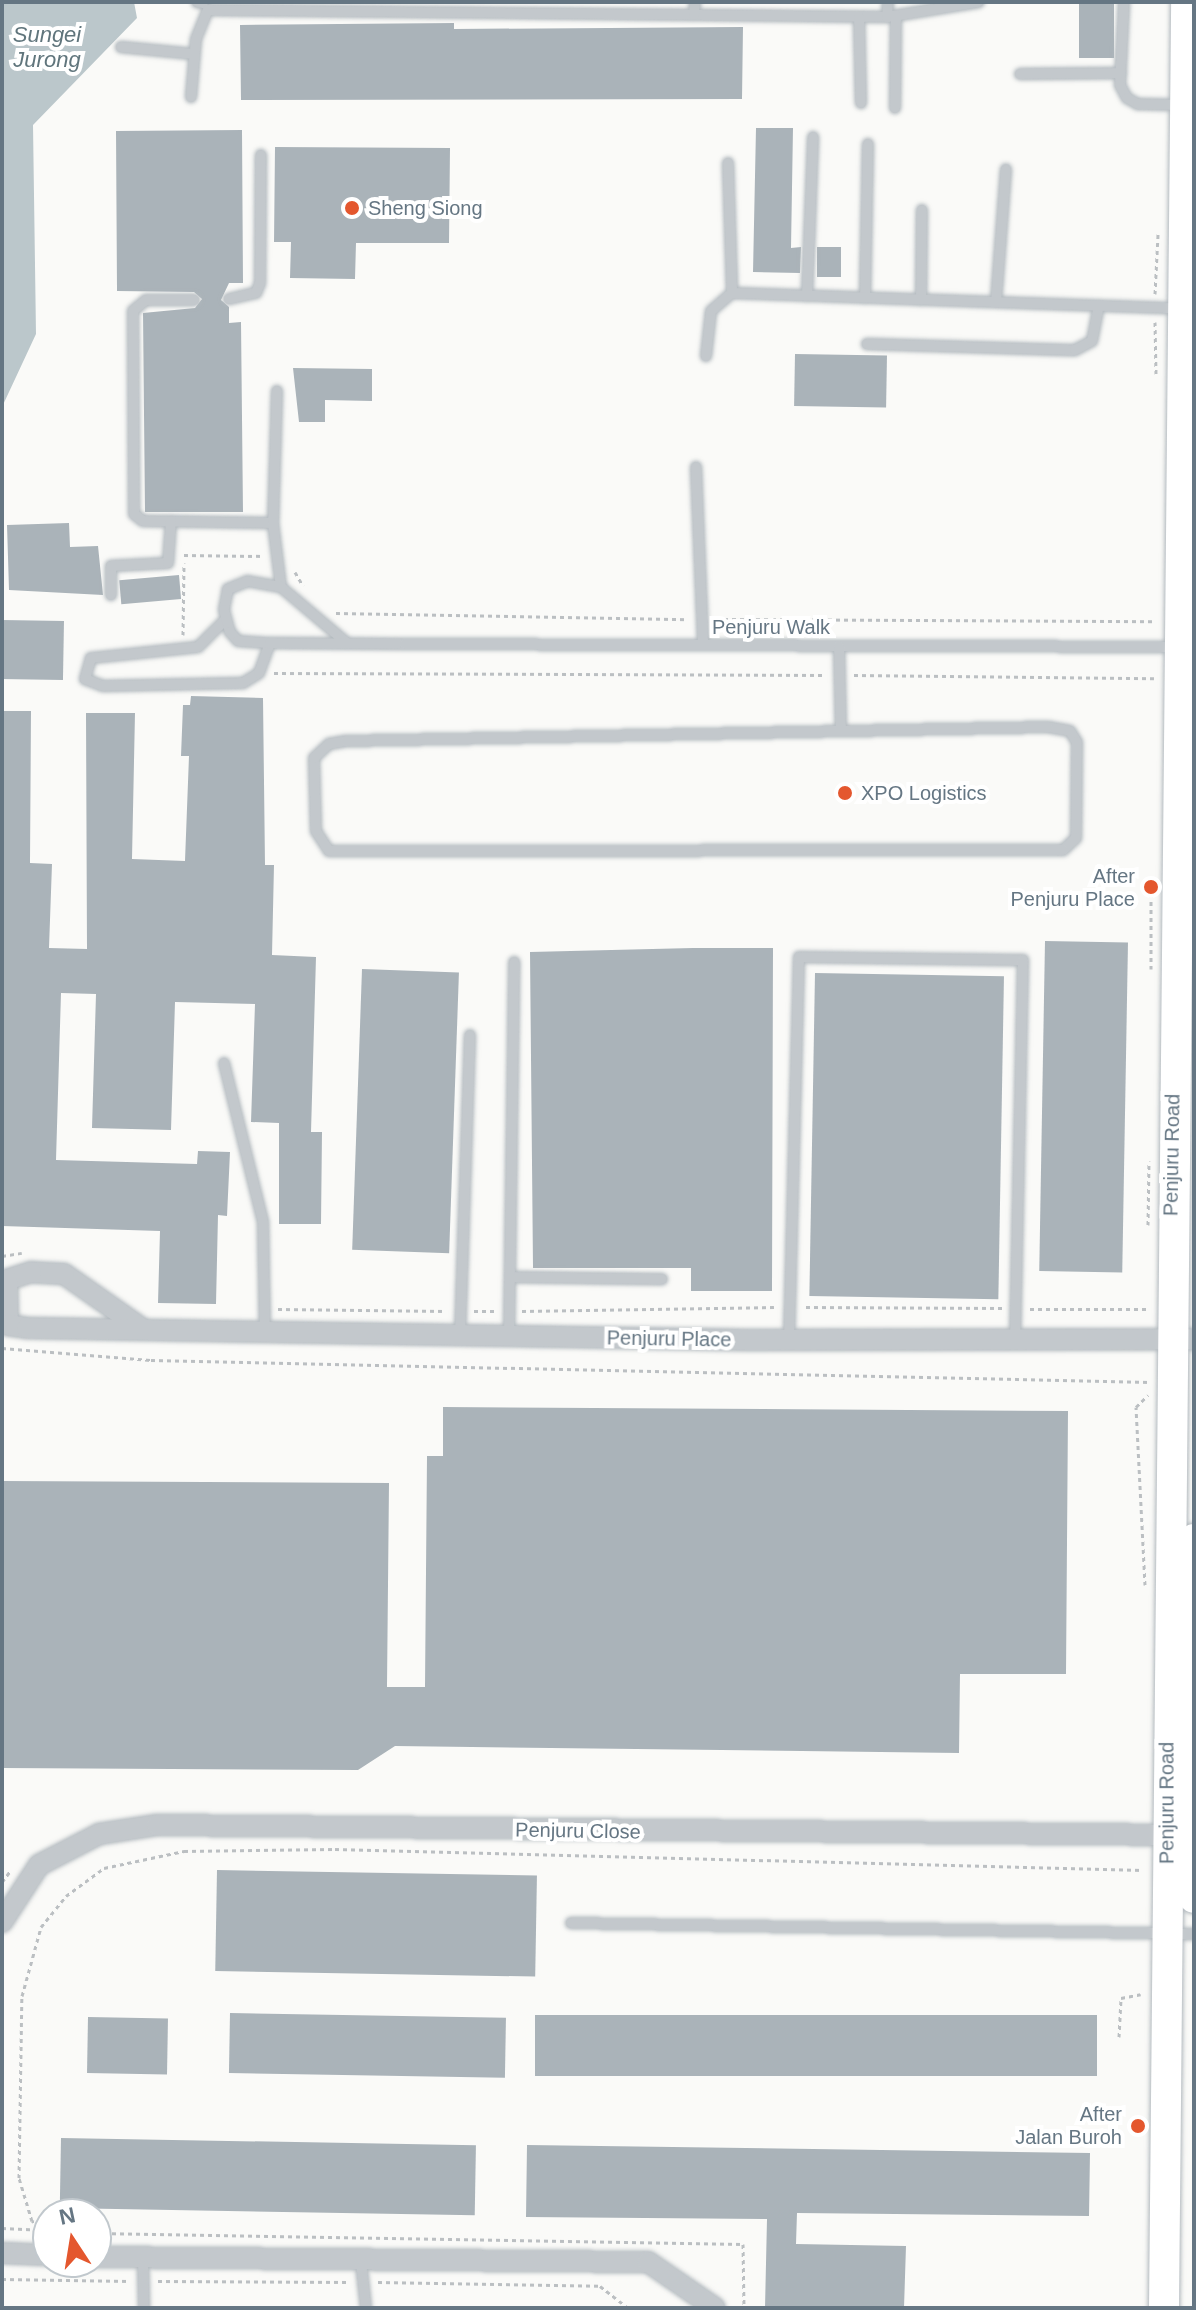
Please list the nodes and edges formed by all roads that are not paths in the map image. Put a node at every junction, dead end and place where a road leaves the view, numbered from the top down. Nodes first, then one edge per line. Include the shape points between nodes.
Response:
1 (197, 2) edge
2 (695, 2) edge
3 (888, 2) edge
4 (978, 2) edge
5 (1124, 2) edge
6 (1186, 2) edge
7 (205, 5) edge
8 (931, 7) edge
9 (694, 15) junction
10 (891, 16) junction
11 (859, 17) junction
12 (121, 47) dead end
13 (194, 54) junction
14 (1121, 73) junction
15 (1020, 74) dead end
16 (191, 97) dead end
17 (861, 103) dead end
18 (1183, 105) junction
19 (895, 108) dead end
20 (813, 137) dead end
21 (868, 144) dead end
22 (261, 155) dead end
23 (728, 163) dead end
24 (1006, 169) dead end
25 (922, 210) dead end
26 (732, 293) junction
27 (807, 296) junction
28 (865, 298) junction
29 (229, 299) dead end
30 (194, 300) dead end
31 (921, 300) junction
32 (996, 302) junction
33 (1099, 306) junction
34 (1180, 309) junction
35 (867, 344) dead end
36 (706, 356) dead end
37 (277, 391) dead end
38 (696, 467) dead end
39 (171, 521) junction
40 (273, 523) junction
41 (281, 587) junction
42 (111, 595) dead end
43 (225, 620) junction
44 (1178, 638) edge
45 (270, 643) junction
46 (347, 643) junction
47 (703, 645) junction
48 (839, 646) junction
49 (841, 731) junction
50 (514, 962) dead end
51 (470, 1035) dead end
52 (224, 1063) dead end
53 (510, 1277) junction
54 (662, 1279) dead end
55 (4, 1286) edge
56 (1178, 1329) edge
57 (144, 1330) junction
58 (265, 1332) junction
59 (460, 1335) junction
60 (509, 1336) junction
61 (1015, 1337) junction
62 (789, 1339) junction
63 (1194, 1539) edge
64 (1180, 1835) edge
65 (1194, 1898) edge
66 (2, 1922) edge
67 (571, 1923) dead end
68 (1180, 1934) edge
69 (2, 2253) edge
70 (32, 2254) edge
71 (112, 2258) edge
72 (143, 2260) junction
73 (358, 2272) junction
74 (144, 2308) edge
75 (366, 2308) edge
76 (715, 2308) edge
77 (1164, 2308) edge

1 - 7 lane
2 - 9 lane
3 - 10 lane
4 - 8 lane
5 - 14 lane
6 - 18 main road, Penjuru Road
7 - 9 lane
7 - 13 lane
8 - 10 lane
9 - 11 lane
10 - 11 lane
10 - 19 lane
11 - 17 lane
12 - 13 lane
13 - 16 lane
14 - 15 lane
14 - 18 lane via 1120,85 1138,104
18 - 34 main road, Penjuru Road
20 - 27 lane
21 - 28 lane
22 - 29 lane via 260,283 256,293
23 - 26 lane
24 - 32 lane
25 - 31 lane
26 - 27 lane
26 - 36 lane via 711,311
27 - 28 lane
28 - 31 lane
30 - 39 lane via 146,300 133,311 134,514 143,521
31 - 32 lane
32 - 33 lane
33 - 34 lane
33 - 35 lane via 1092,341 1075,350
34 - 44 main road, Penjuru Road
37 - 40 lane
38 - 47 lane
39 - 40 lane
39 - 42 lane via 168,563 111,566
40 - 41 lane
41 - 43 lane via 236,582 228,589
41 - 46 lane
43 - 45 lane, Penjuru Walk via 238,641
43 - 45 lane via 205,644 103,653 87,663 85,679 103,686 229,684 259,673
44 - 48 lane, Penjuru Walk
44 - 56 main road, Penjuru Road
45 - 46 lane, Penjuru Walk
46 - 47 lane, Penjuru Walk
47 - 48 lane, Penjuru Walk
48 - 49 lane
49 - 49 lane via 1070,731 1077,742 1075,844 1063,850 329,851 316,831 312,767 329,744
50 - 53 lane
51 - 59 lane
52 - 58 lane via 263,1222
53 - 54 lane
53 - 60 lane
55 - 57 street, Penjuru Place via 31,1272 64,1274
55 - 57 street, Penjuru Place via 8,1325
56 - 61 street, Penjuru Place
56 - 64 main road, Penjuru Road via 1169,1382
57 - 58 street, Penjuru Place
58 - 59 street, Penjuru Place
59 - 60 street, Penjuru Place
60 - 62 street, Penjuru Place
61 - 62 street, Penjuru Place
61 - 62 lane via 1023,960 799,957
63 - 64 main road, Penjuru Road
64 - 65 main road, Penjuru Road
64 - 66 street, Penjuru Close via 157,1825 99,1834 39,1865
64 - 68 main road, Penjuru Road
67 - 68 lane
68 - 77 main road, Penjuru Road
69 - 70 street
71 - 72 street
72 - 73 street
72 - 74 lane
73 - 75 lane
73 - 76 street via 648,2262

